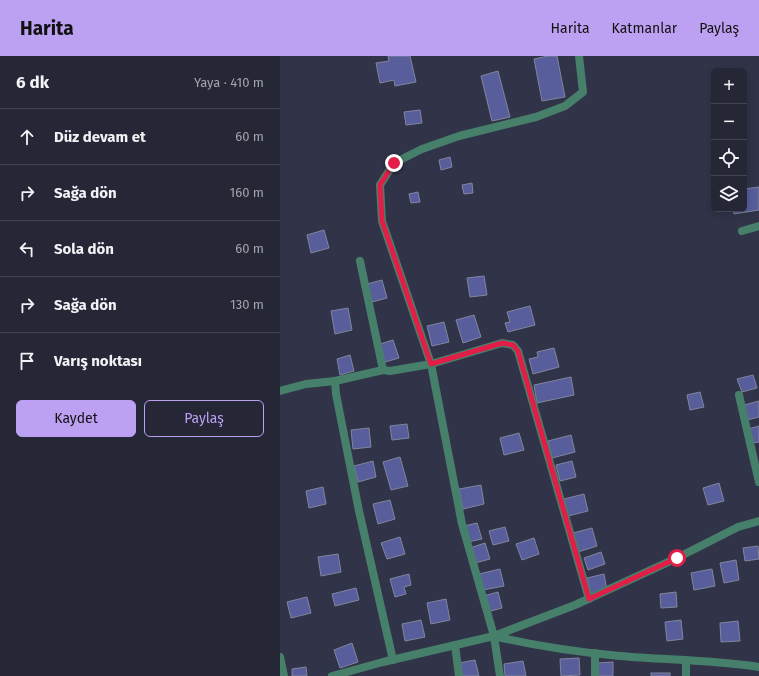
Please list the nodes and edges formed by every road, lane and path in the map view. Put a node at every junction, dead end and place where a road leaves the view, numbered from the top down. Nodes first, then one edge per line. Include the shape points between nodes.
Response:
1 (579, 56) edge
2 (759, 226) edge
3 (742, 231) dead end
4 (360, 261) dead end
5 (431, 364) junction
6 (383, 370) junction
7 (335, 381) junction
8 (280, 391) edge
9 (739, 395) dead end
10 (759, 482) edge
11 (759, 521) edge
12 (589, 599) junction
13 (494, 636) junction
14 (454, 645) junction
15 (595, 653) junction
16 (280, 658) edge
17 (393, 660) junction
18 (686, 660) junction
19 (759, 667) edge
20 (284, 676) edge
21 (332, 676) edge
22 (459, 676) edge
23 (500, 676) edge
24 (595, 676) edge
25 (686, 676) edge

1 - 5 street via 583,92 565,106 536,117 459,136 422,149 394,163 380,185 382,221
2 - 3 street
4 - 6 street
5 - 6 street
5 - 12 street via 502,343 513,345 518,351
5 - 13 street via 462,524
6 - 7 street
7 - 8 street via 306,384
7 - 17 street via 359,511
9 - 10 street
11 - 12 street via 738,527
12 - 13 street
13 - 14 street
13 - 15 street via 533,645
13 - 23 street
14 - 17 street
14 - 22 street
15 - 18 street
15 - 24 street
16 - 20 street
17 - 21 street
18 - 19 street via 728,662
18 - 25 street

